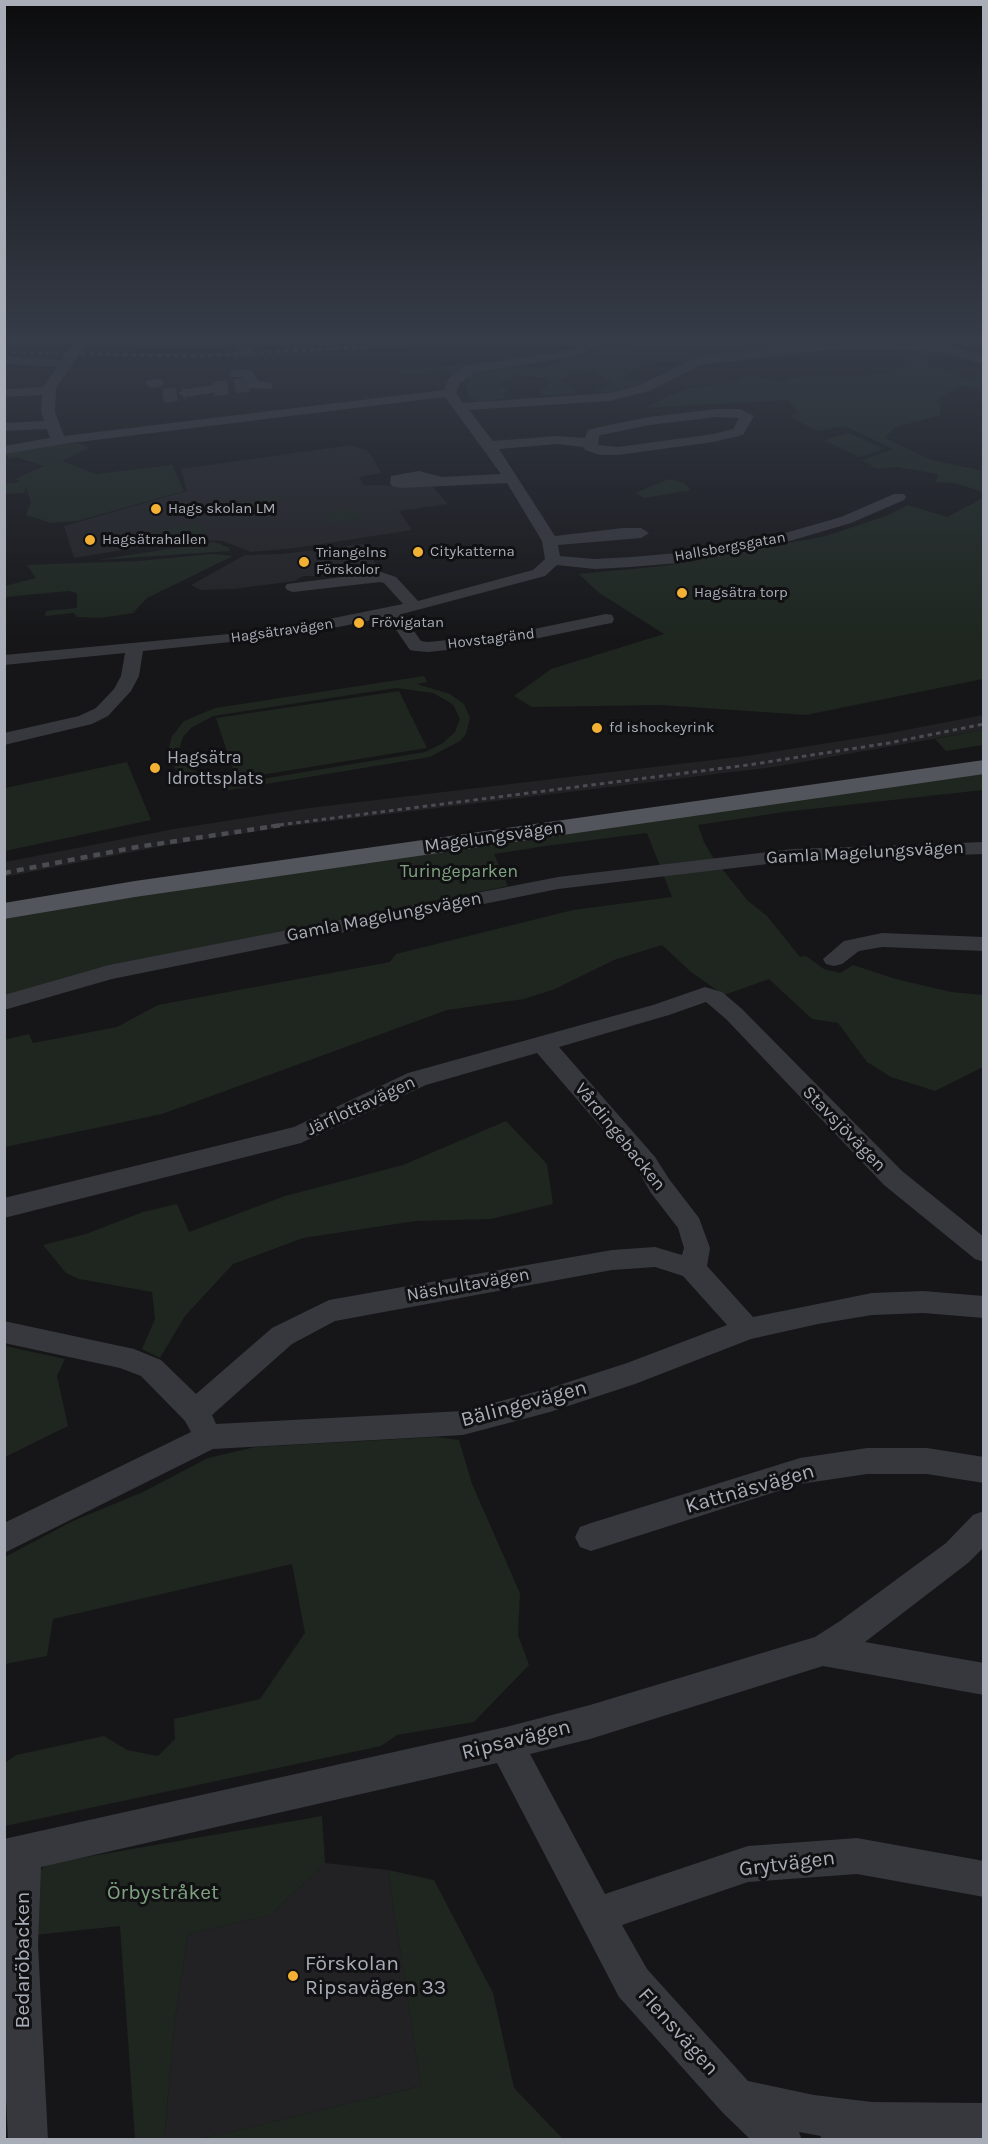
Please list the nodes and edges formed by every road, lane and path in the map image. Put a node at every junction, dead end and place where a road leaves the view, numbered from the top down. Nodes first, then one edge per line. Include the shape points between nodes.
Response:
1 (42, 443) edge
2 (487, 443) edge
3 (522, 443) edge
4 (591, 443) edge
5 (686, 443) edge
6 (489, 446) junction
7 (4, 450) edge
8 (512, 478) junction
9 (439, 481) dead end
10 (899, 497) dead end
11 (641, 533) dead end
12 (550, 542) junction
13 (552, 562) junction
14 (293, 587) dead end
15 (414, 607) junction
16 (392, 612) junction
17 (606, 619) dead end
18 (134, 646) junction
19 (4, 660) edge
20 (4, 739) edge
21 (984, 756) edge
22 (984, 767) edge
23 (984, 848) edge
24 (4, 899) edge
25 (4, 911) edge
26 (984, 944) edge
27 (834, 959) dead end
28 (714, 997) joint
29 (4, 1003) edge
30 (543, 1044) junction
31 (4, 1208) edge
32 (984, 1252) edge
33 (693, 1269) junction
34 (984, 1307) edge
35 (747, 1329) junction
36 (4, 1332) edge
37 (195, 1412) junction
38 (209, 1437) junction
39 (984, 1470) edge
40 (984, 1525) edge
41 (591, 1537) dead end
42 (4, 1539) edge
43 (823, 1650) junction
44 (984, 1679) edge
45 (506, 1744) junction
46 (14, 1855) edge
47 (984, 1879) edge
48 (597, 1916) junction
49 (737, 2099) junction
50 (984, 2123) edge
51 (843, 2129) edge
52 (770, 2135) edge
53 (28, 2139) edge

1 - 7 street
2 - 6 street
3 - 6 street
4 - 5 street via 590,447 600,451 618,451
6 - 8 street
8 - 9 street
8 - 12 street
10 - 13 street, Hallsbergsgatan via 846,520 759,545 631,562
11 - 12 street
12 - 13 street
13 - 15 street, Hagsätravägen via 531,577
14 - 15 street via 381,577 390,580
15 - 16 street, Hagsätravägen
16 - 17 street, Hovstagränd via 416,646 515,638
16 - 18 street, Hagsätravägen via 276,634
18 - 19 street, Hagsätravägen
18 - 20 street via 130,676 102,712 76,723
21 - 24 main road, Magelungsvägen
22 - 25 main road, Magelungsvägen
23 - 29 street, Gamla Magelungsvägen via 793,855 558,884 109,972
26 - 27 street via 882,939 852,946
28 - 30 street, Järflottavägen via 698,995 661,1010
28 - 32 street, Stavsjövägen via 893,1178
30 - 31 street, Järflottavägen via 417,1079 301,1134
30 - 33 street, Vårdingebacken via 646,1163 690,1225 697,1248
33 - 35 street
33 - 37 street, Näshultavägen via 655,1257 612,1260 329,1311 282,1336
34 - 35 street, Bälingevägen via 923,1302 872,1304
35 - 38 street, Bälingevägen via 635,1372 463,1423
36 - 37 street via 124,1357 151,1368
37 - 38 street
38 - 42 street, Bälingevägen
39 - 41 street, Kattnäsvägen via 927,1461 867,1461 800,1471
40 - 43 street, Ripsavägen via 957,1553
43 - 44 street
43 - 45 street, Ripsavägen
45 - 46 street, Ripsavägen
45 - 48 street, Flensvägen
46 - 53 street, Bedaröbacken
47 - 48 street, Grytvägen via 857,1856 748,1864
48 - 49 street, Flensvägen via 633,1983
49 - 51 street
49 - 52 street, Flensvägen
50 - 51 street via 872,2122

